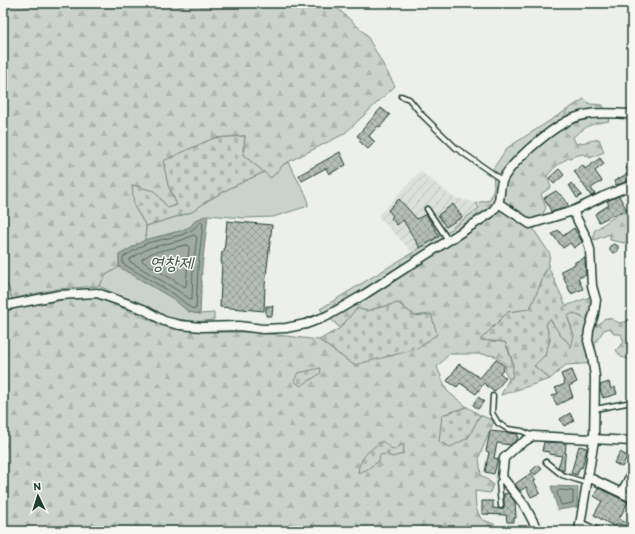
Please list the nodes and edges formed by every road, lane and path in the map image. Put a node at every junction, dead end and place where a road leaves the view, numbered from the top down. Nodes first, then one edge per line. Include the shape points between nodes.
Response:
1 (401, 96) dead end
2 (632, 114) edge
3 (502, 180) junction
4 (632, 185) edge
5 (498, 203) junction
6 (427, 209) dead end
7 (574, 211) junction
8 (448, 240) junction
9 (3, 306) edge
10 (493, 396) dead end
11 (632, 402) edge
12 (595, 409) junction
13 (533, 436) junction
14 (594, 440) junction
15 (632, 441) edge
16 (546, 462) dead end
17 (632, 473) edge
18 (504, 480) junction
19 (588, 480) junction
20 (622, 492) junction
21 (632, 498) edge
22 (501, 506) dead end
23 (579, 528) edge
24 (538, 531) edge
25 (595, 531) edge

1 - 3 lane via 409,99 456,148
2 - 3 street via 606,113 581,116 564,122 525,154
3 - 5 street
4 - 7 street
5 - 7 street via 530,224
5 - 8 street via 491,213
6 - 8 lane
7 - 12 street via 588,240 592,286 596,300 588,340 595,377
8 - 9 street via 327,316 286,328 180,325 164,321 143,309 97,293 59,295
10 - 13 lane via 492,413 498,423 508,429
11 - 12 lane
12 - 14 street
13 - 14 street
13 - 18 street via 504,458
14 - 15 street
14 - 19 street
16 - 19 lane via 562,475
17 - 20 street
18 - 22 lane via 499,482
18 - 24 street via 525,506
19 - 20 street
19 - 23 street
20 - 21 street
23 - 25 street

